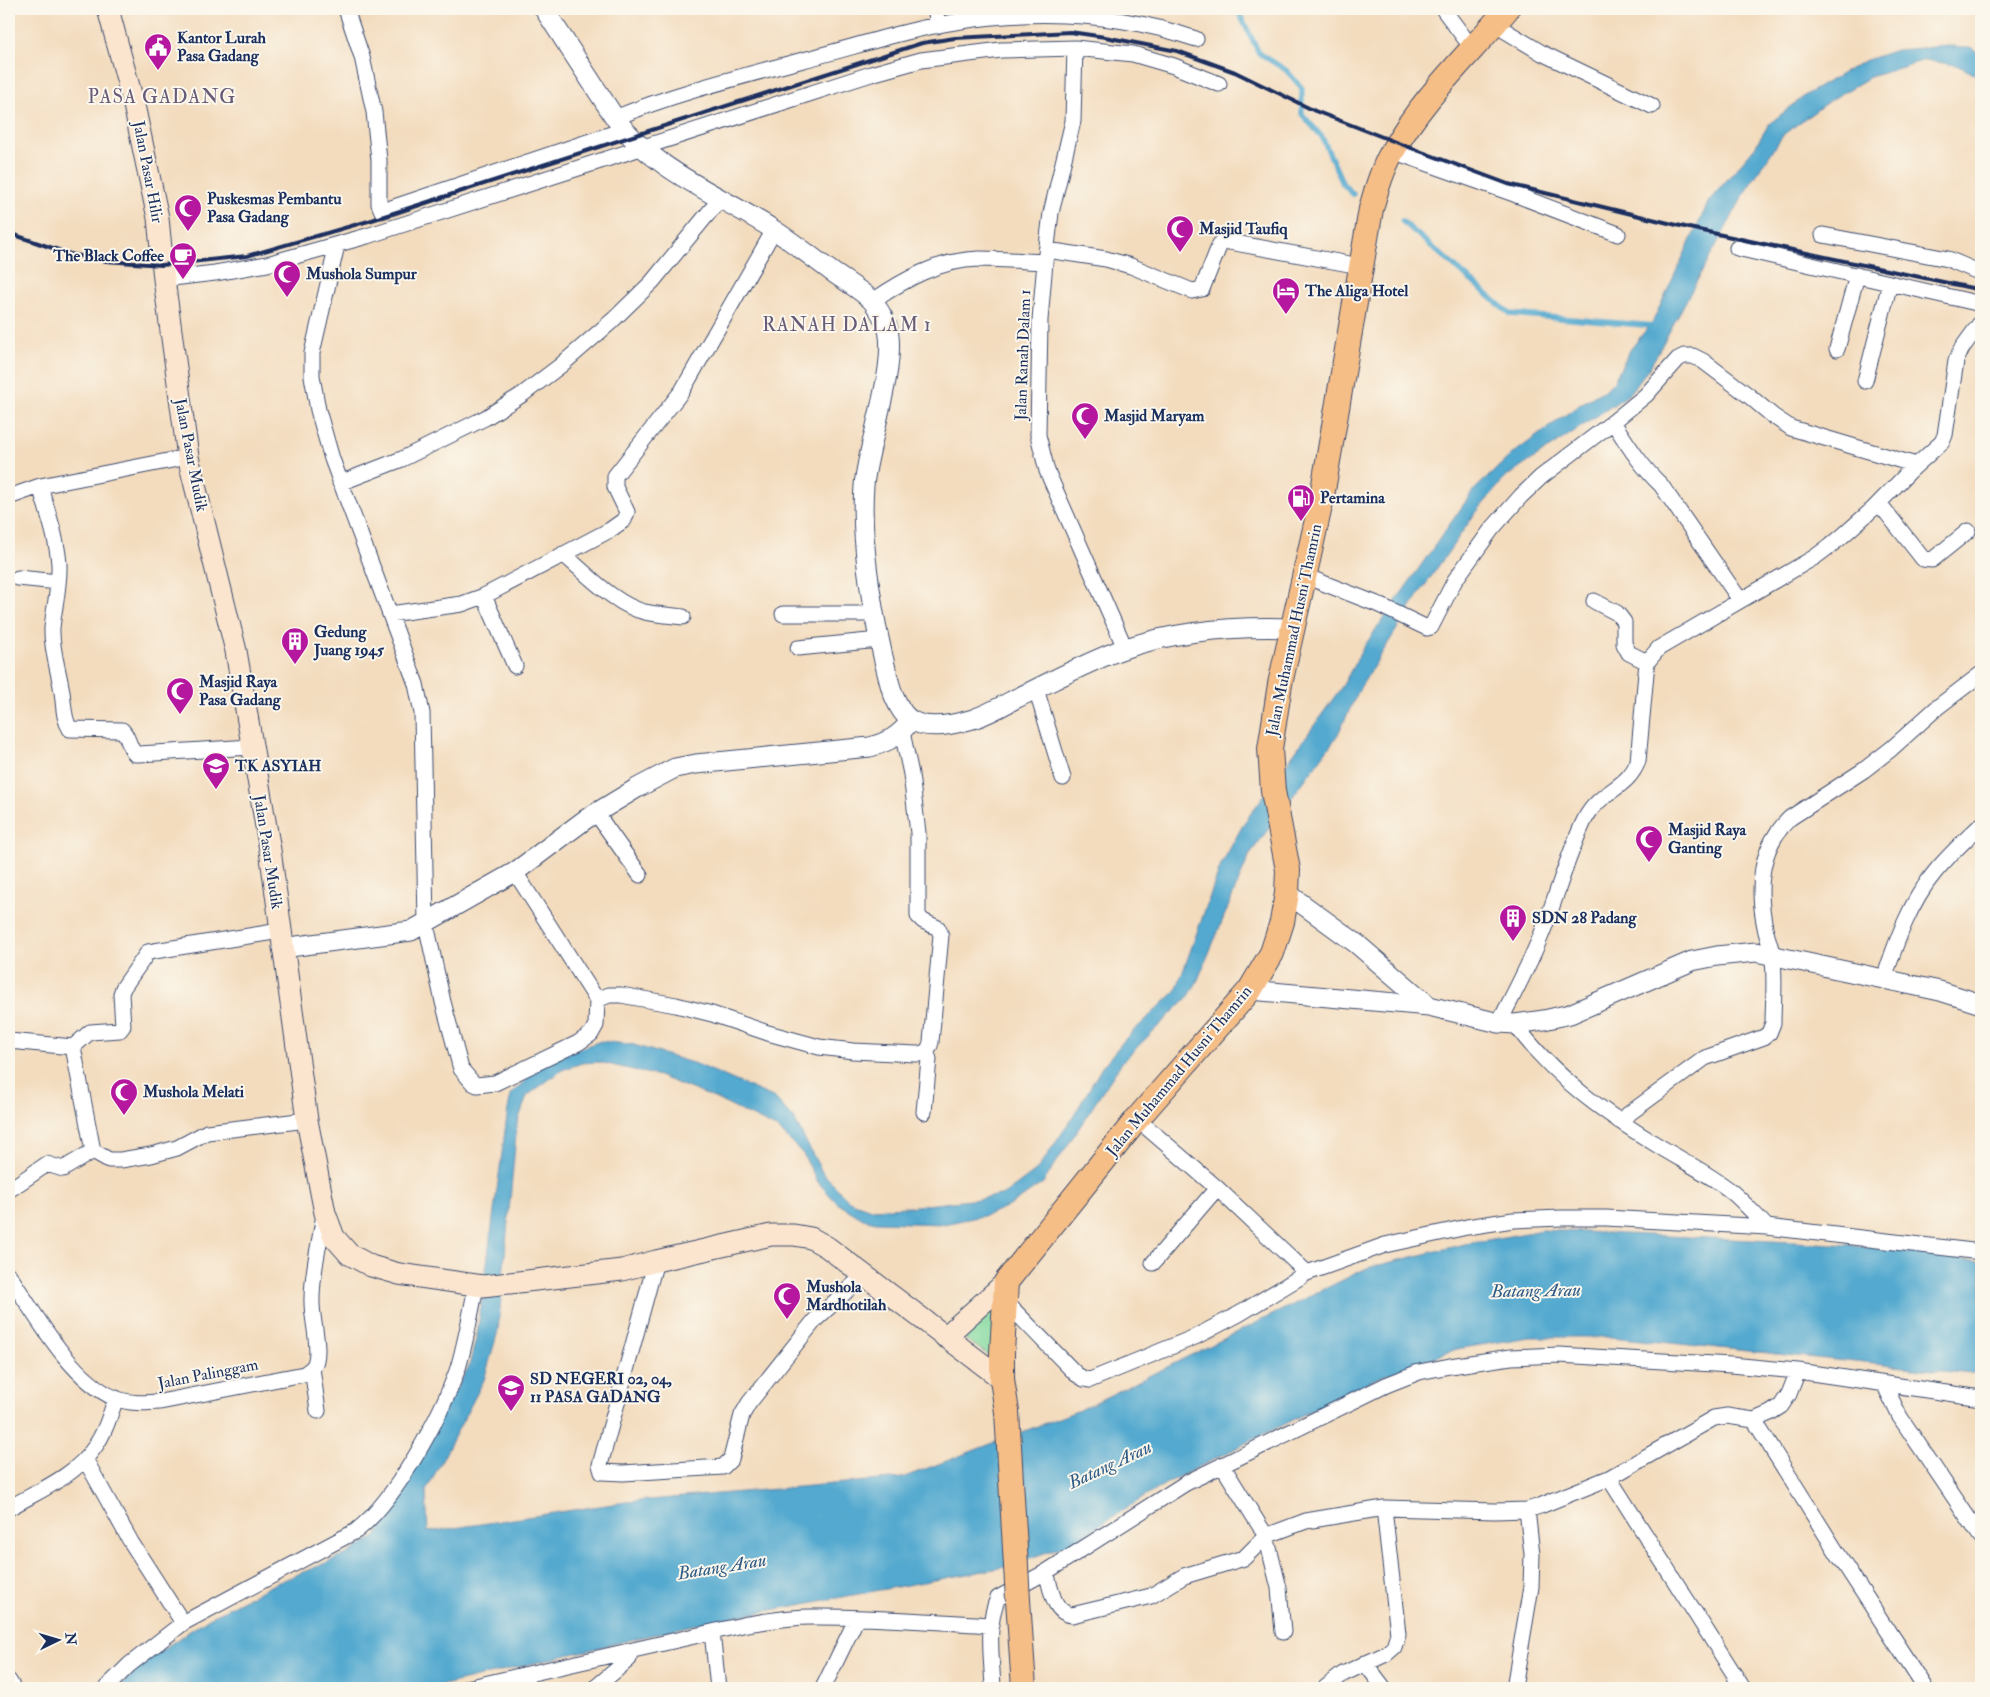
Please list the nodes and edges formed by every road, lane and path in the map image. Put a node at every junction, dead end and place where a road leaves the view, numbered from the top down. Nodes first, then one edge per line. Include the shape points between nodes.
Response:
1 (108, 9) edge
2 (346, 9) edge
3 (544, 9) edge
4 (936, 9) edge
5 (1443, 9) edge
6 (1071, 11) edge
7 (1501, 16) edge
8 (937, 26) junction
9 (1196, 39) dead end
10 (1075, 48) junction
11 (1472, 48) junction
12 (1219, 84) dead end
13 (1652, 106) dead end
14 (619, 124) junction
15 (641, 147) junction
16 (1392, 152) junction
17 (720, 199) junction
18 (774, 230) junction
19 (1618, 234) dead end
20 (1823, 235) dead end
21 (337, 245) junction
22 (1737, 248) dead end
23 (1046, 256) junction
24 (1360, 266) junction
25 (1981, 273) edge
26 (1856, 275) junction
27 (164, 279) junction
28 (1890, 283) junction
29 (873, 302) junction
30 (1981, 304) edge
31 (1981, 322) edge
32 (1837, 348) dead end
33 (1866, 381) dead end
34 (1613, 422) junction
35 (188, 457) junction
36 (1916, 465) junction
37 (340, 483) junction
38 (40, 486) junction
39 (9, 497) edge
40 (1878, 503) junction
41 (1968, 531) dead end
42 (563, 554) junction
43 (1305, 576) junction
44 (18, 578) dead end
45 (58, 582) junction
46 (484, 596) junction
47 (1740, 600) junction
48 (1594, 602) dead end
49 (390, 614) junction
50 (783, 614) dead end
51 (874, 614) junction
52 (683, 617) dead end
53 (1292, 628) junction
54 (879, 640) junction
55 (798, 648) dead end
56 (1125, 648) junction
57 (1647, 662) junction
58 (515, 666) dead end
59 (1981, 674) edge
60 (1036, 689) junction
61 (906, 726) junction
62 (252, 747) junction
63 (1063, 778) dead end
64 (596, 813) junction
65 (1981, 825) edge
66 (515, 872) junction
67 (640, 875) dead end
68 (1288, 882) junction
69 (426, 924) junction
70 (281, 939) junction
71 (1773, 955) junction
72 (1884, 979) junction
73 (1250, 990) junction
74 (598, 1000) junction
75 (1981, 1004) edge
76 (1429, 1006) junction
77 (1507, 1024) junction
78 (9, 1041) edge
79 (73, 1047) junction
80 (926, 1052) junction
81 (924, 1112) dead end
82 (1137, 1119) junction
83 (307, 1120) junction
84 (1619, 1121) junction
85 (93, 1151) junction
86 (1217, 1188) junction
87 (9, 1190) edge
88 (325, 1213) junction
89 (1767, 1228) junction
90 (1981, 1252) edge
91 (656, 1260) junction
92 (1153, 1263) dead end
93 (1307, 1273) junction
94 (9, 1275) edge
95 (864, 1276) junction
96 (480, 1286) junction
97 (1005, 1291) junction
98 (945, 1337) junction
99 (312, 1368) junction
100 (1798, 1371) junction
101 (1002, 1379) junction
102 (1884, 1384) junction
103 (116, 1398) junction
104 (1981, 1398) edge
105 (318, 1412) dead end
106 (1754, 1420) junction
107 (85, 1459) junction
108 (1222, 1465) junction
109 (1610, 1478) junction
110 (9, 1508) edge
111 (1384, 1508) junction
112 (1527, 1510) junction
113 (1266, 1536) junction
114 (1981, 1538) edge
115 (1046, 1572) junction
116 (857, 1618) junction
117 (183, 1622) junction
118 (992, 1625) junction
119 (712, 1632) junction
120 (1284, 1632) dead end
121 (629, 1651) junction
122 (1365, 1663) junction
123 (9, 1681) edge
124 (13, 1688) edge
125 (106, 1688) edge
126 (467, 1688) edge
127 (595, 1688) edge
128 (718, 1688) edge
129 (823, 1688) edge
130 (993, 1688) edge
131 (1024, 1688) edge
132 (1325, 1688) edge
133 (1384, 1688) edge
134 (1514, 1688) edge
135 (1743, 1688) edge
136 (1925, 1688) edge

1 - 27 main road, Jalan Pasar Hilir via 134,105 158,218
2 - 14 street via 362,57 374,112 382,211
3 - 14 street
4 - 8 street
5 - 11 street
6 - 8 street
6 - 9 street via 1161,27
7 - 11 main road, Jalan Muhammad Husni Thamrin
7 - 13 street via 1542,53
8 - 14 street via 728,80 640,107
10 - 12 street via 1133,54
10 - 15 street via 1001,50 921,60
10 - 23 street, Jalan Ranah Dalam 1 via 1072,121 1051,213
11 - 16 main road, Jalan Muhammad Husni Thamrin via 1429,98
14 - 15 street
15 - 17 street
15 - 21 street
16 - 19 street
16 - 24 main road, Jalan Muhammad Husni Thamrin via 1378,185
17 - 18 street
17 - 37 street via 652,282 560,366 523,394 485,418 402,459
18 - 29 street
18 - 42 street via 682,391 615,476 615,487 627,508 626,518
20 - 25 street via 1948,259
21 - 27 street via 240,270
21 - 37 street via 311,359 318,410
22 - 26 street
23 - 24 street via 1114,261 1192,291 1202,289 1224,241
23 - 29 street via 955,262 924,271
23 - 56 street, Jalan Ranah Dalam 1 via 1040,320 1038,435 1042,455
24 - 43 main road, Jalan Muhammad Husni Thamrin via 1321,502
26 - 28 street
26 - 32 street
27 - 35 main road, Jalan Pasar Mudik
28 - 30 street
28 - 33 street
29 - 51 street via 890,334 890,353 864,484 864,529
31 - 36 street via 1956,361 1944,438
34 - 36 street via 1646,395 1678,359 1693,356 1718,371 1791,428
34 - 43 street via 1521,496 1454,580 1432,626 1427,628
34 - 47 street
35 - 38 street
35 - 62 main road, Jalan Pasar Mudik via 236,651
36 - 40 street
37 - 49 street
38 - 39 street
38 - 45 street via 57,548
40 - 41 street via 1927,561
40 - 47 street via 1815,557
42 - 46 street
42 - 52 street via 624,604 645,612
43 - 53 main road, Jalan Muhammad Husni Thamrin
44 - 45 street
45 - 62 street via 53,648 65,719 70,729 122,730 135,754
46 - 49 street via 462,604
46 - 58 street
47 - 57 street via 1659,648
48 - 57 street via 1617,613 1624,622 1624,644 1629,653
49 - 69 street via 416,684 422,713
50 - 51 street
51 - 54 street
53 - 56 street via 1250,627 1205,632
53 - 68 main road, Jalan Muhammad Husni Thamrin via 1270,749 1273,791
54 - 55 street
54 - 61 street via 891,688
56 - 60 street
57 - 77 street via 1638,761 1634,772 1593,805 1585,820
59 - 71 street via 1878,760 1781,827 1763,863 1761,884 1766,932
60 - 61 street via 976,718 946,725
60 - 63 street
61 - 64 street via 888,742 870,747 675,768
61 - 80 street via 918,833 918,916 938,928 941,935 931,1042
62 - 70 main road, Jalan Pasar Mudik
64 - 66 street
64 - 67 street
65 - 72 street via 1935,872 1919,894 1893,950
66 - 69 street
66 - 74 street
68 - 73 main road, Jalan Muhammad Husni Thamrin via 1282,922 1272,953
68 - 76 street
69 - 70 street via 411,932
69 - 74 street via 461,1069 473,1083 496,1083 586,1039 596,1025
70 - 79 street via 148,952 123,988 123,1026 120,1030 90,1032
70 - 83 main road, Jalan Pasar Mudik
71 - 72 street
71 - 77 street via 1756,952 1692,961 1570,1014
71 - 84 street via 1773,1023 1769,1033 1752,1043 1705,1058
72 - 75 street
73 - 76 street
73 - 82 main road, Jalan Muhammad Husni Thamrin
74 - 80 street via 621,994 676,1005 819,1047
76 - 77 street
77 - 84 street via 1557,1072
78 - 79 street
79 - 85 street
80 - 81 street via 929,1059
82 - 86 street
82 - 97 main road, Jalan Muhammad Husni Thamrin
83 - 85 street via 207,1132 177,1148 121,1160 109,1160
83 - 88 main road, Jalan Pasar Mudik
84 - 89 street via 1724,1186
85 - 87 street via 63,1169 47,1164
86 - 92 street
86 - 93 street
88 - 96 main road, Jalan Pasar Mudik via 334,1236 349,1254 371,1266 399,1274
88 - 99 street via 312,1297 317,1350
89 - 90 street
89 - 93 street via 1606,1218 1513,1220 1385,1245
91 - 95 main road, Jalan Pasar Mudik via 771,1234 794,1234 811,1238 827,1247
91 - 95 street via 600,1466 602,1472 708,1469 728,1464 742,1415 750,1403 815,1320
91 - 96 main road, Jalan Pasar Mudik via 622,1270
93 - 97 street via 1195,1337 1090,1380 1076,1374
94 - 103 street, Jalan Palinggam via 60,1352 96,1387
95 - 98 main road, Jalan Pasar Mudik
96 - 117 street via 462,1354 444,1401 421,1446 377,1513 356,1531
97 - 98 main road
97 - 101 main road
98 - 101 main road, Jalan Pasar Mudik
99 - 103 street, Jalan Palinggam via 304,1374 160,1402
99 - 105 street
100 - 102 street
100 - 106 street via 1790,1394 1781,1406
100 - 108 street via 1560,1355 1511,1357 1450,1366 1419,1372 1386,1385
101 - 131 main road, bridge via 1007,1412
102 - 104 street
102 - 114 street via 1900,1417
103 - 107 street via 102,1434
106 - 109 street via 1739,1416 1714,1418
106 - 136 street
107 - 110 street via 61,1478
107 - 117 street via 131,1542
108 - 113 street
108 - 115 street via 1166,1495
109 - 112 street
109 - 135 street
111 - 112 street
111 - 113 street via 1306,1521
111 - 122 street via 1398,1634 1394,1647
112 - 134 street via 1532,1554 1531,1587
113 - 115 street via 1244,1558 1184,1576 1162,1591 1136,1601 1072,1616 1061,1611 1056,1604
113 - 120 street via 1279,1588
115 - 118 street via 998,1598
116 - 118 street
116 - 119 street via 780,1619
116 - 129 street
117 - 125 street via 129,1664
118 - 130 street
119 - 121 street
119 - 128 street
121 - 126 street
121 - 127 street via 629,1659
122 - 132 street
122 - 133 street
123 - 124 street

